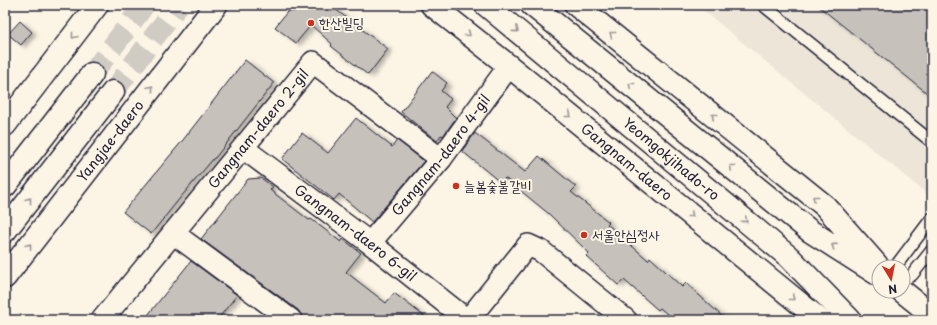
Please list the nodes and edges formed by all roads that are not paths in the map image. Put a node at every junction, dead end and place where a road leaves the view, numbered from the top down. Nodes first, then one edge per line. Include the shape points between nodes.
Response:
1 (98, 5) edge
2 (216, 5) edge
3 (486, 5) edge
4 (532, 5) edge
5 (576, 5) edge
6 (763, 5) edge
7 (435, 7) edge
8 (509, 66) junction
9 (92, 74) tunnel mouth
10 (113, 92) tunnel mouth
11 (5, 125) edge
12 (932, 142) edge
13 (243, 148) junction
14 (440, 159) junction
15 (5, 186) edge
16 (932, 218) edge
17 (5, 231) edge
18 (173, 233) junction
19 (370, 243) junction
20 (932, 250) edge
21 (872, 259) edge
22 (901, 259) edge
23 (871, 270) edge
24 (911, 276) edge
25 (5, 277) edge
26 (911, 298) edge
27 (932, 315) edge
28 (107, 318) edge
29 (291, 320) edge
30 (468, 320) edge
31 (626, 320) edge
32 (820, 320) edge
33 (850, 320) edge

1 -> 11 main road
25 -> 2 main road, Yangjae-daero
3 -> 33 main road, Yeomgokjihado-ro via 789,257
23 -> 4 main road via 810,231
21 -> 5 main road via 825,206
6 - 12 lane
7 -> 8 main road, Gangnam-daero
8 - 14 street, Gangnam-daero 4-gil
8 -> 32 main road, Gangnam-daero
9 - 15 main road
17 -> 10 main road
13 - 14 street, Gangnam-daero 2-gil via 313,62
13 - 18 street, Gangnam-daero 2-gil
13 - 19 street, Gangnam-daero 6-gil
14 - 19 street, Gangnam-daero 4-gil
16 - 22 lane
18 - 28 street, Gangnam-daero 2-gil
18 - 29 street
19 - 30 street, Gangnam-daero 6-gil
20 - 24 lane
26 - 27 main road
30 - 31 street, Gangnam-daero 6-gil via 528,245 541,251

